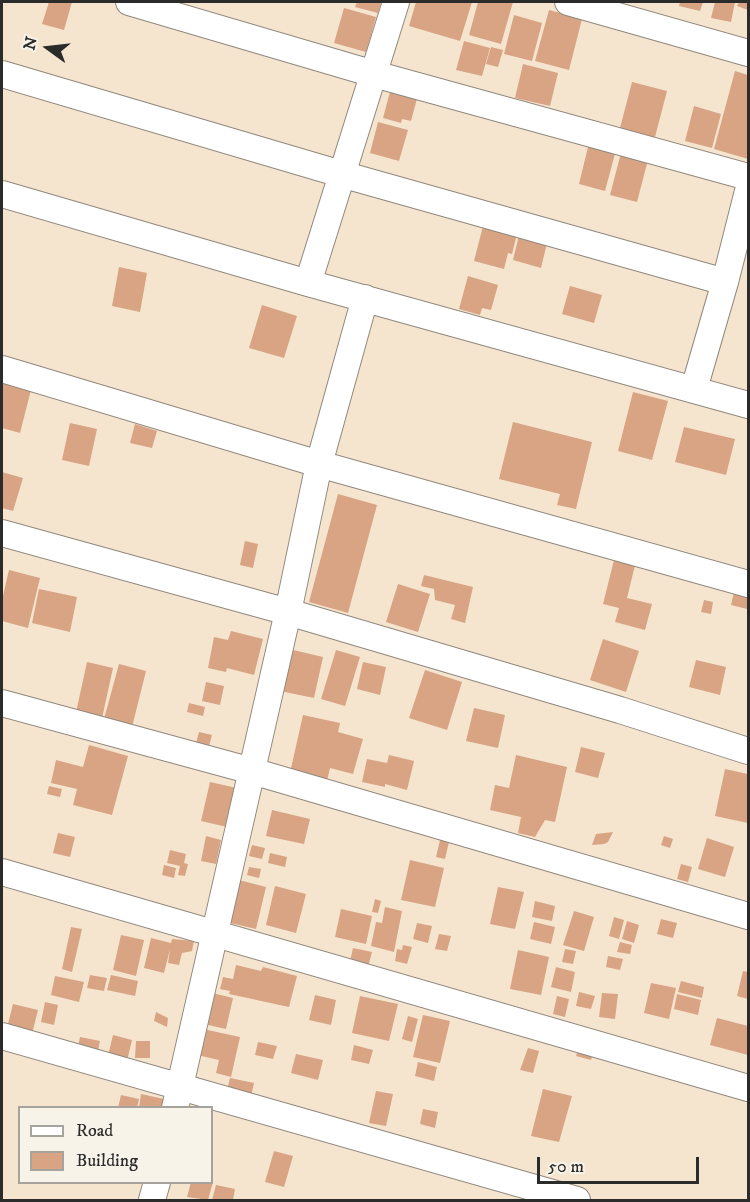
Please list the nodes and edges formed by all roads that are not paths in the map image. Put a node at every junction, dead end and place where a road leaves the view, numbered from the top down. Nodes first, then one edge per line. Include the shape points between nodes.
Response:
1 (129, 2) edge
2 (396, 2) edge
3 (568, 2) edge
4 (609, 8) edge
5 (748, 53) edge
6 (2, 74) edge
7 (374, 74) junction
8 (341, 174) junction
9 (748, 177) edge
10 (748, 191) edge
11 (2, 194) edge
12 (725, 282) junction
13 (308, 283) junction
14 (364, 298) junction
15 (2, 369) edge
16 (694, 389) junction
17 (748, 405) edge
18 (319, 464) junction
19 (2, 533) edge
20 (748, 584) edge
21 (288, 612) junction
22 (2, 703) edge
23 (748, 751) edge
24 (252, 771) junction
25 (2, 872) edge
26 (748, 916) edge
27 (215, 933) junction
28 (2, 1036) edge
29 (748, 1088) edge
30 (178, 1097) edge
31 (213, 1106) edge
32 (213, 1106) edge
33 (156, 1184) edge
34 (152, 1200) edge
35 (577, 1200) edge

1 - 7 street
2 - 7 street
3 - 4 street
4 - 5 street
6 - 8 street
7 - 8 street
7 - 9 street
8 - 12 street
8 - 13 street
10 - 12 street
11 - 13 street
12 - 16 street
13 - 14 street
14 - 16 street
14 - 18 street
15 - 18 street
16 - 17 street
18 - 20 street
18 - 21 street
19 - 21 street
21 - 23 street
21 - 24 street
22 - 24 street
24 - 26 street
24 - 27 street
25 - 27 street
27 - 29 street
27 - 30 street
28 - 30 street
30 - 32 street
31 - 35 street
33 - 34 street

